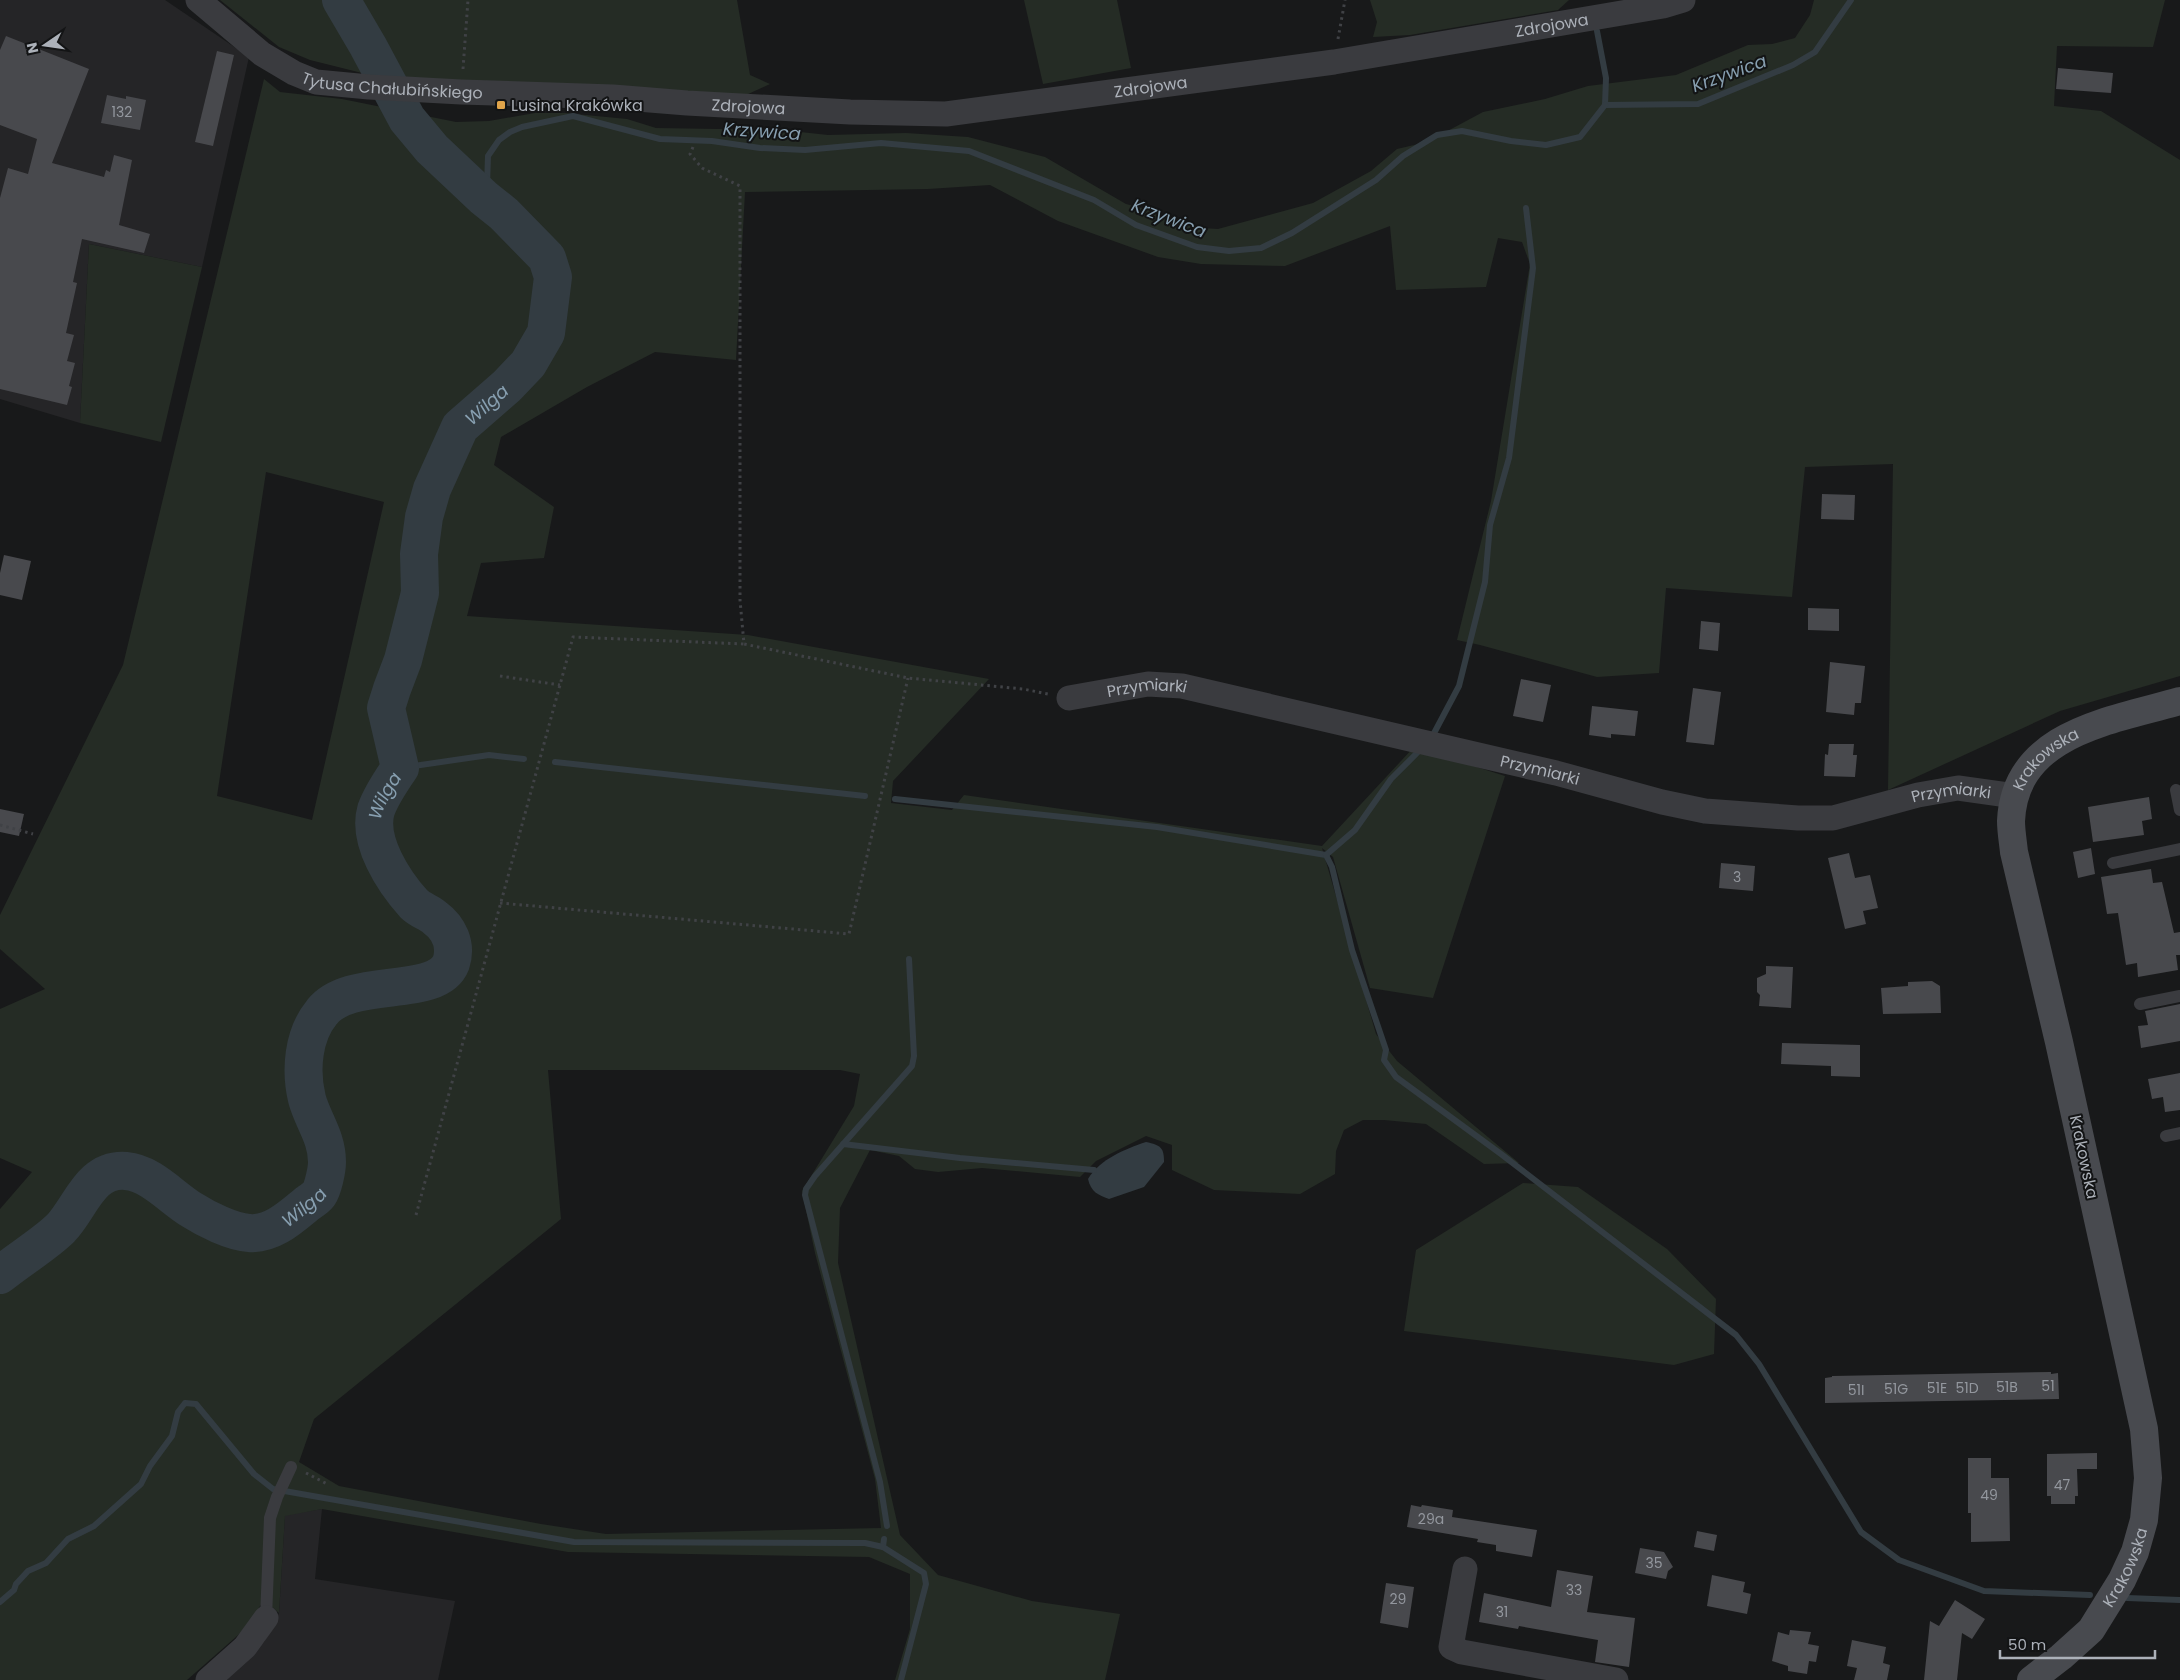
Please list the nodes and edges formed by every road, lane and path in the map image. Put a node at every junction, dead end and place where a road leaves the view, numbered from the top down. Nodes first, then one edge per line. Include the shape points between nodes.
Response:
1 (198, 0) edge
2 (468, 0) edge
3 (1345, 0) edge
4 (1683, 0) edge
5 (1334, 62) junction
6 (461, 92) junction
7 (613, 97) joint
8 (693, 147) dead end
9 (744, 644) junction
10 (500, 676) dead end
11 (908, 678) junction
12 (560, 685) junction
13 (1068, 698) joint
14 (2180, 701) edge
15 (2176, 790) dead end
16 (2015, 796) junction
17 (2180, 810) edge
18 (0, 825) edge
19 (33, 834) dead end
20 (2180, 849) edge
21 (2113, 863) dead end
22 (500, 903) junction
23 (2180, 996) edge
24 (2140, 1004) dead end
25 (2180, 1133) edge
26 (2166, 1136) dead end
27 (416, 1215) dead end
28 (292, 1467) joint
29 (329, 1485) dead end
30 (1465, 1569) dead end
31 (266, 1618) joint
32 (208, 1680) edge
33 (1616, 1680) edge
34 (2031, 1680) edge

1 - 6 street, Tytusa Chałubińskiego via 262,54 316,82
2 - 6 path
3 - 5 path
4 - 5 street, Zdrojowa
5 - 7 street, Zdrojowa via 946,114 850,112
6 - 7 street, Tytusa Chałubińskiego
8 - 9 path via 690,154 702,168 740,186 740,600
9 - 11 path
9 - 12 path via 573,637
10 - 12 path
11 - 13 path via 1024,689
11 - 22 path via 849,934
12 - 22 path
13 - 16 street, Przymiarki via 1148,684 1182,686 1705,811 1833,818 1918,794 1958,788
14 - 16 street, Krakowska via 2066,736 2034,761
15 - 17 lane
16 - 34 street, Krakowska via 2011,823 2014,852 2144,1429 2148,1478 2144,1520 2135,1552 2122,1580 2091,1630
18 - 19 path
20 - 21 lane
22 - 27 path
23 - 24 lane
25 - 26 lane
28 - 29 path
28 - 31 lane via 278,1493 270,1518
30 - 33 street via 1451,1647 1462,1652
31 - 32 street via 245,1647

